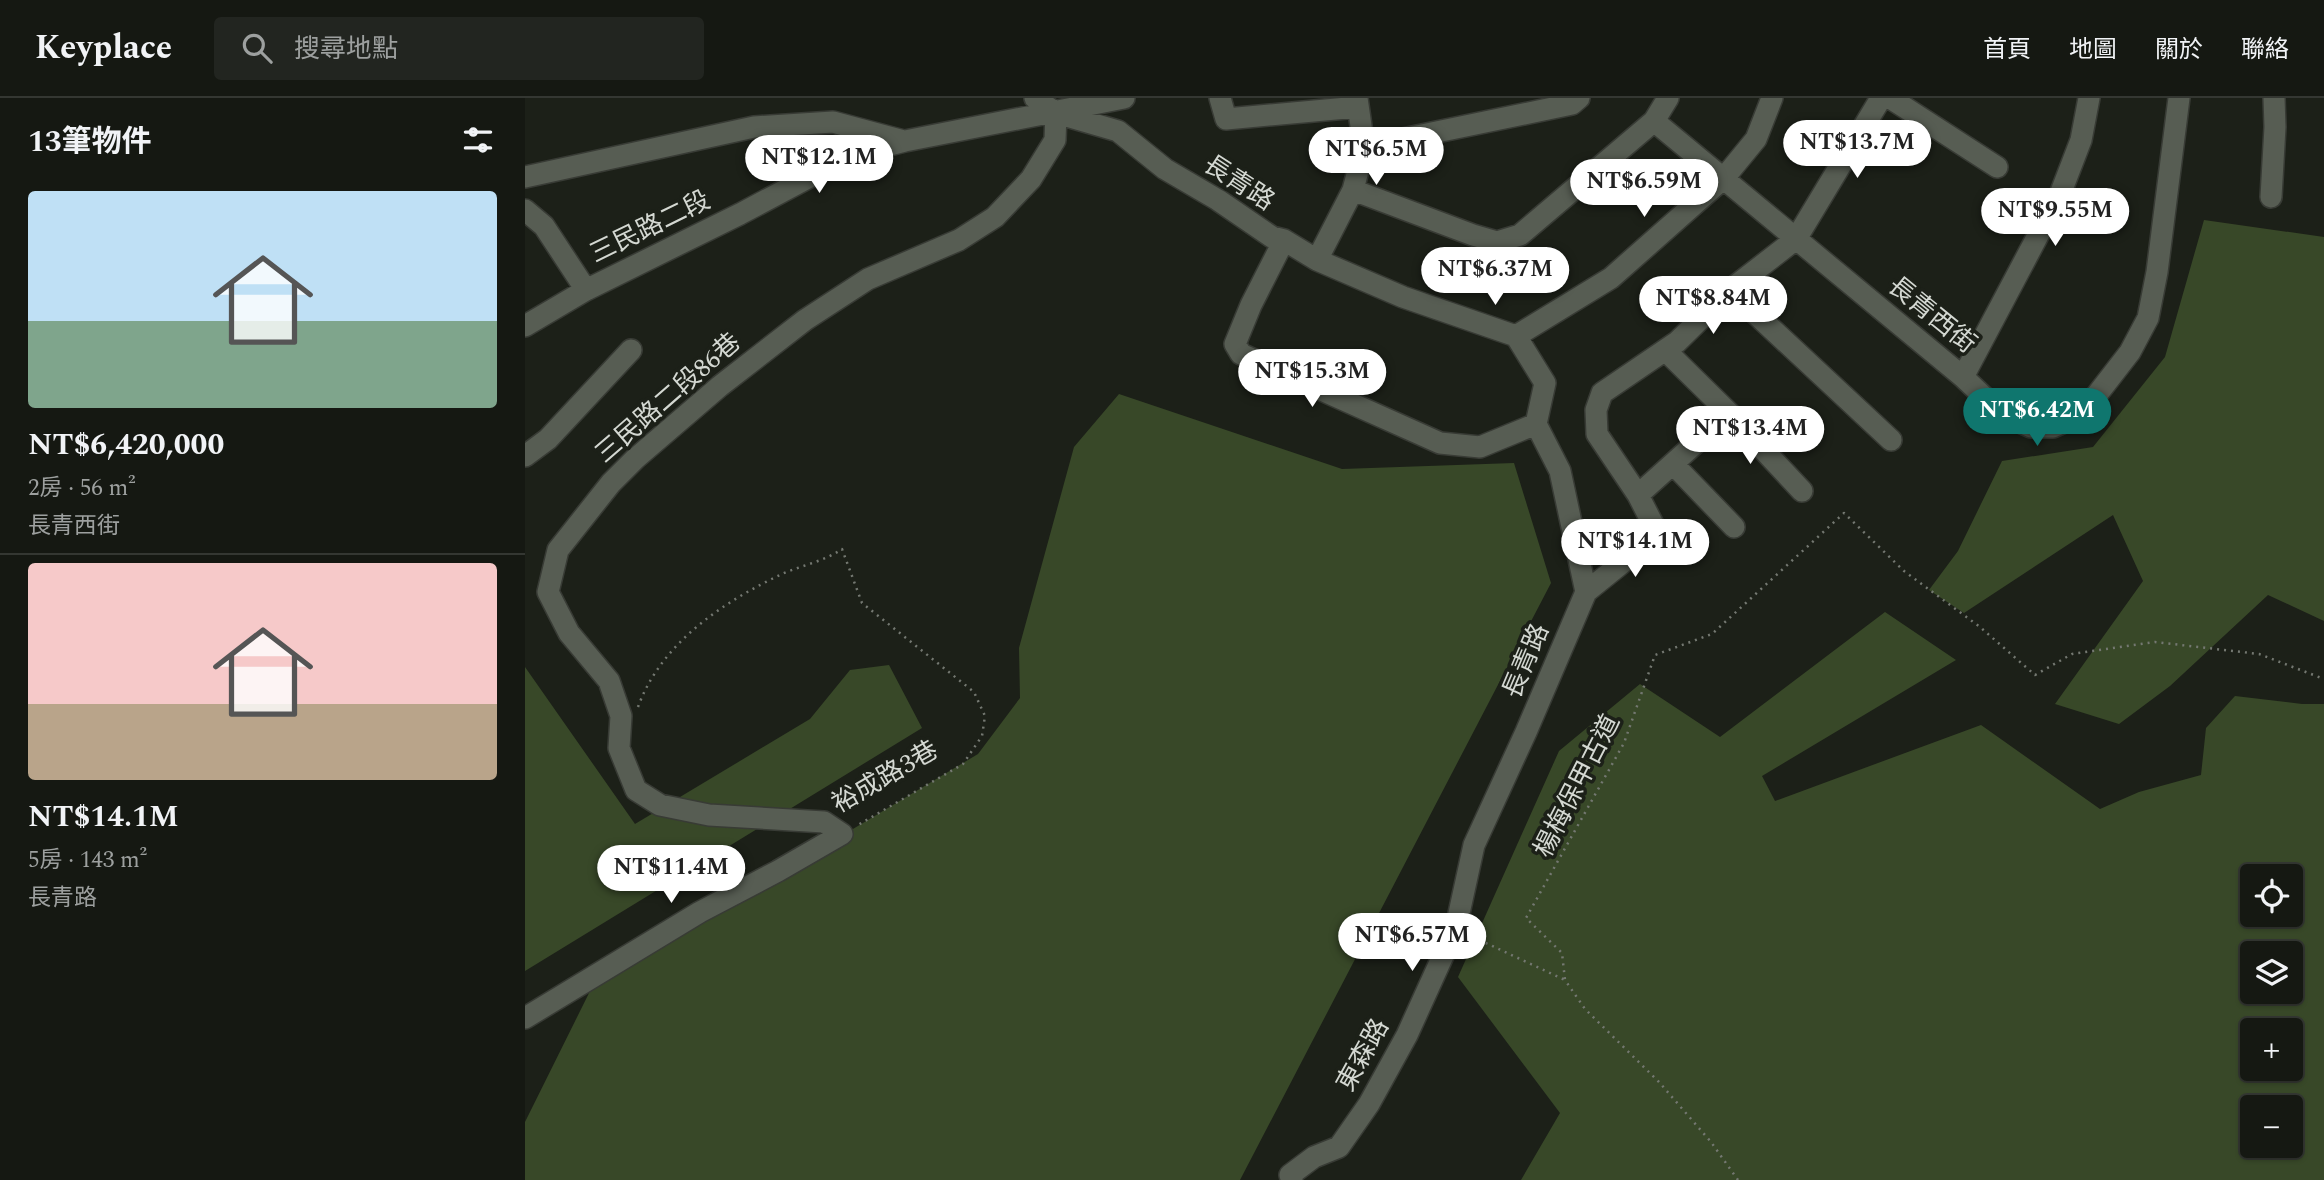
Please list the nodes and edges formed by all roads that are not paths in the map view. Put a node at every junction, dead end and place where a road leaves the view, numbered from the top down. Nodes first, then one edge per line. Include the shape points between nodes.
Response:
1 (1035, 98) edge
2 (1124, 98) edge
3 (1220, 98) edge
4 (1579, 98) edge
5 (1668, 98) edge
6 (1772, 98) edge
7 (1881, 98) edge
8 (1890, 98) edge
9 (2089, 98) edge
10 (2179, 98) edge
11 (2274, 98) edge
12 (1358, 102) edge
13 (1056, 113) junction
14 (1654, 121) junction
15 (905, 141) junction
16 (1364, 147) junction
17 (1997, 167) dead end
18 (525, 177) edge
19 (1724, 178) junction
20 (1353, 190) junction
21 (2271, 197) dead end
22 (525, 210) edge
23 (1796, 239) junction
24 (1285, 240) junction
25 (1317, 260) junction
26 (586, 290) junction
27 (1730, 290) junction
28 (525, 326) edge
29 (1516, 336) junction
30 (631, 350) dead end
31 (1665, 350) junction
32 (1963, 377) junction
33 (1729, 413) junction
34 (1536, 424) junction
35 (1891, 440) dead end
36 (525, 456) edge
37 (1673, 464) junction
38 (1803, 491) dead end
39 (1638, 495) junction
40 (1734, 527) dead end
41 (1586, 592) junction
42 (1526, 732) joint
43 (842, 834) joint
44 (525, 1018) edge
45 (1292, 1180) edge

1 - 13 street
2 - 13 street, 三民路二段
3 - 12 street via 1226,119
4 - 16 street via 1571,104
5 - 14 street
6 - 19 street via 1756,139
7 - 23 street
8 - 17 street
9 - 32 street via 2081,140 2061,192
10 - 32 street, 長青西街 via 2148,317 2130,352 2082,414 2053,427 2031,427 2003,414
11 - 21 street
12 - 16 street
13 - 15 street, 三民路二段
13 - 24 street, 長青路 via 1118,131 1165,169 1272,237
13 - 43 street, 三民路二段86巷 via 1055,140 1031,179 995,217 959,240 868,279 805,320 635,459 558,550 548,592 569,633 610,681 621,716 619,748 636,790 660,805 709,815 824,822
14 - 19 street, 長青西街
14 - 20 street via 1520,235 1497,242
15 - 18 street via 833,122 754,127
15 - 26 street, 三民路二段 via 851,155
16 - 20 street
19 - 23 street, 長青西街
19 - 29 street via 1611,278
20 - 25 street
22 - 26 street via 544,226
23 - 27 street
23 - 32 street, 長青西街
24 - 25 street, 長青路
24 - 34 street via 1235,344 1241,354 1440,443 1480,447
25 - 29 street, 長青路 via 1403,297
26 - 28 street, 三民路二段
27 - 31 street
27 - 35 street
29 - 34 street via 1545,383
30 - 36 street via 548,439
31 - 33 street
31 - 39 street via 1602,393 1595,410 1597,434
33 - 37 street
33 - 38 street
34 - 41 street via 1560,471
37 - 39 street
37 - 40 street
39 - 41 street via 1658,534
41 - 42 street, 長青路
42 - 45 street, 東森路 via 1474,845 1456,927 1407,1035 1370,1104 1339,1147 1314,1157 1290,1175
43 - 44 street, 裕成路3巷 via 700,912

